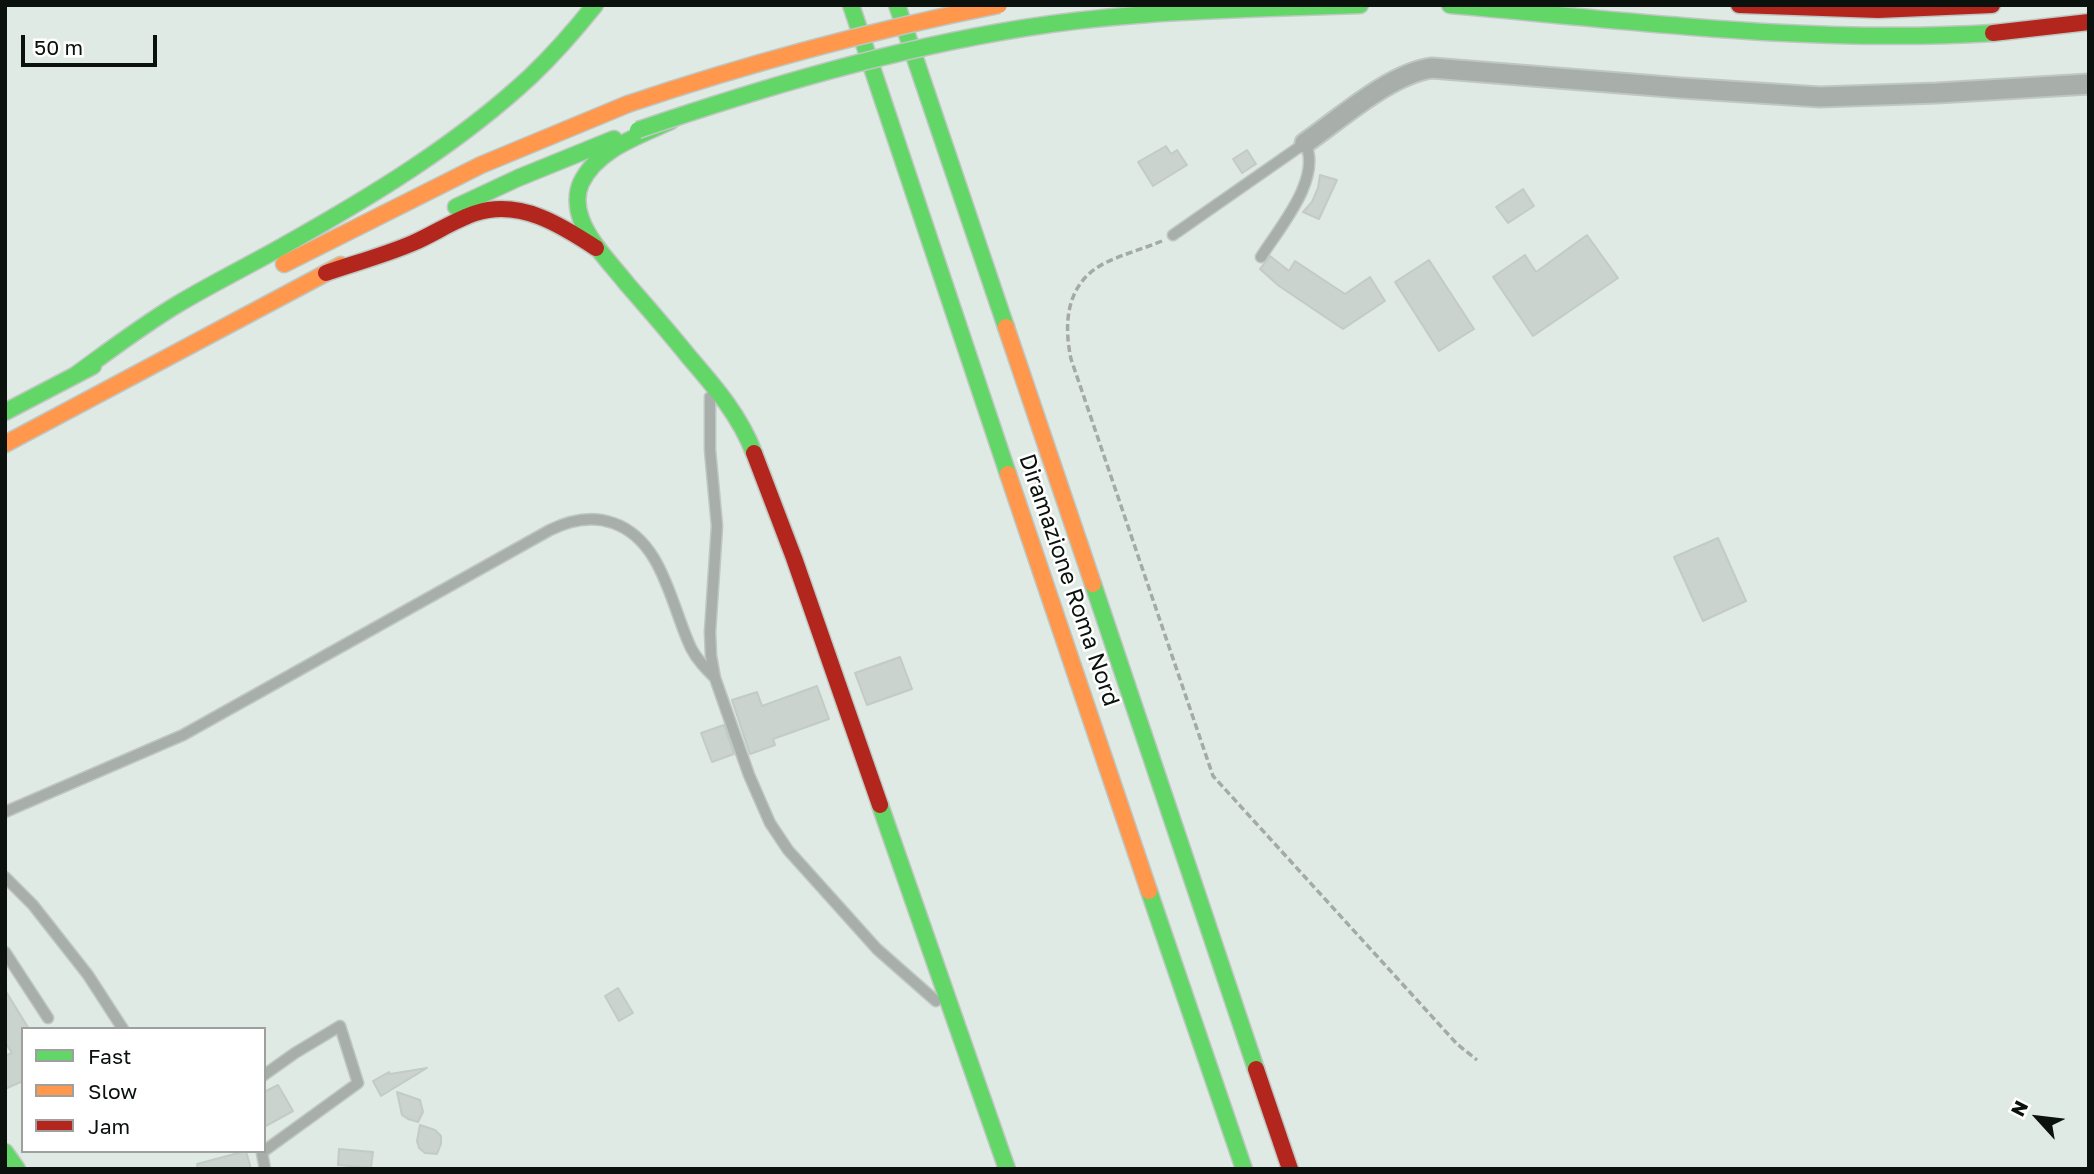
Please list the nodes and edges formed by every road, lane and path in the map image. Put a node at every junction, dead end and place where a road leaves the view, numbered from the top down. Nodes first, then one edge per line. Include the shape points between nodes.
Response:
1 (595, 5) edge
2 (851, 5) edge
3 (897, 5) edge
4 (999, 5) edge
5 (1360, 5) edge
6 (1450, 5) edge
7 (1739, 5) edge
8 (1992, 5) edge
9 (2089, 22) edge
10 (2089, 84) edge
11 (703, 107) junction
12 (1305, 143) junction
13 (1173, 235) joint
14 (599, 250) junction
15 (1261, 257) dead end
16 (326, 273) junction
17 (77, 374) junction
18 (710, 381) junction
19 (5, 412) edge
20 (5, 444) edge
21 (715, 678) junction
22 (5, 812) edge
23 (5, 877) edge
24 (5, 952) edge
25 (955, 1017) junction
26 (48, 1018) dead end
27 (122, 1027) edge
28 (1477, 1060) dead end
29 (266, 1074) edge
30 (970, 1110) dead end
31 (266, 1150) edge
32 (5, 1152) edge
33 (17, 1169) edge
34 (1007, 1169) edge
35 (1244, 1169) edge
36 (1290, 1169) edge

1 - 17 main road via 522,84 416,168 161,314
2 - 35 main road, Diramazione Roma Nord
3 - 36 main road, Diramazione Roma Nord
4 - 17 main road, bridge via 806,48 628,104 395,206
5 - 11 main road, bridge via 1116,17 1026,28 913,50
6 - 9 main road via 1816,36 1944,36
7 - 8 main road via 1878,10
10 - 12 street via 1821,97 1432,68 1391,82
11 - 14 main road via 619,145 584,175 578,207
11 - 16 main road, bridge via 509,182
12 - 13 lane
12 - 15 lane via 1310,163 1300,197
13 - 28 path via 1108,261 1085,278 1069,304 1067,342 1213,776 1457,1044
14 - 16 main road via 543,218 496,209
14 - 18 main road
16 - 20 main road
17 - 19 main road
18 - 21 lane via 717,526 710,632
18 - 25 main road via 740,422 758,461
21 - 22 lane via 691,648 655,561 639,538 610,522 573,521 183,735
21 - 25 lane via 755,792 780,839 877,948
23 - 27 lane via 88,975
24 - 26 lane
25 - 30 main road
25 - 34 main road
29 - 31 lane via 340,1026 358,1083
32 - 33 main road

